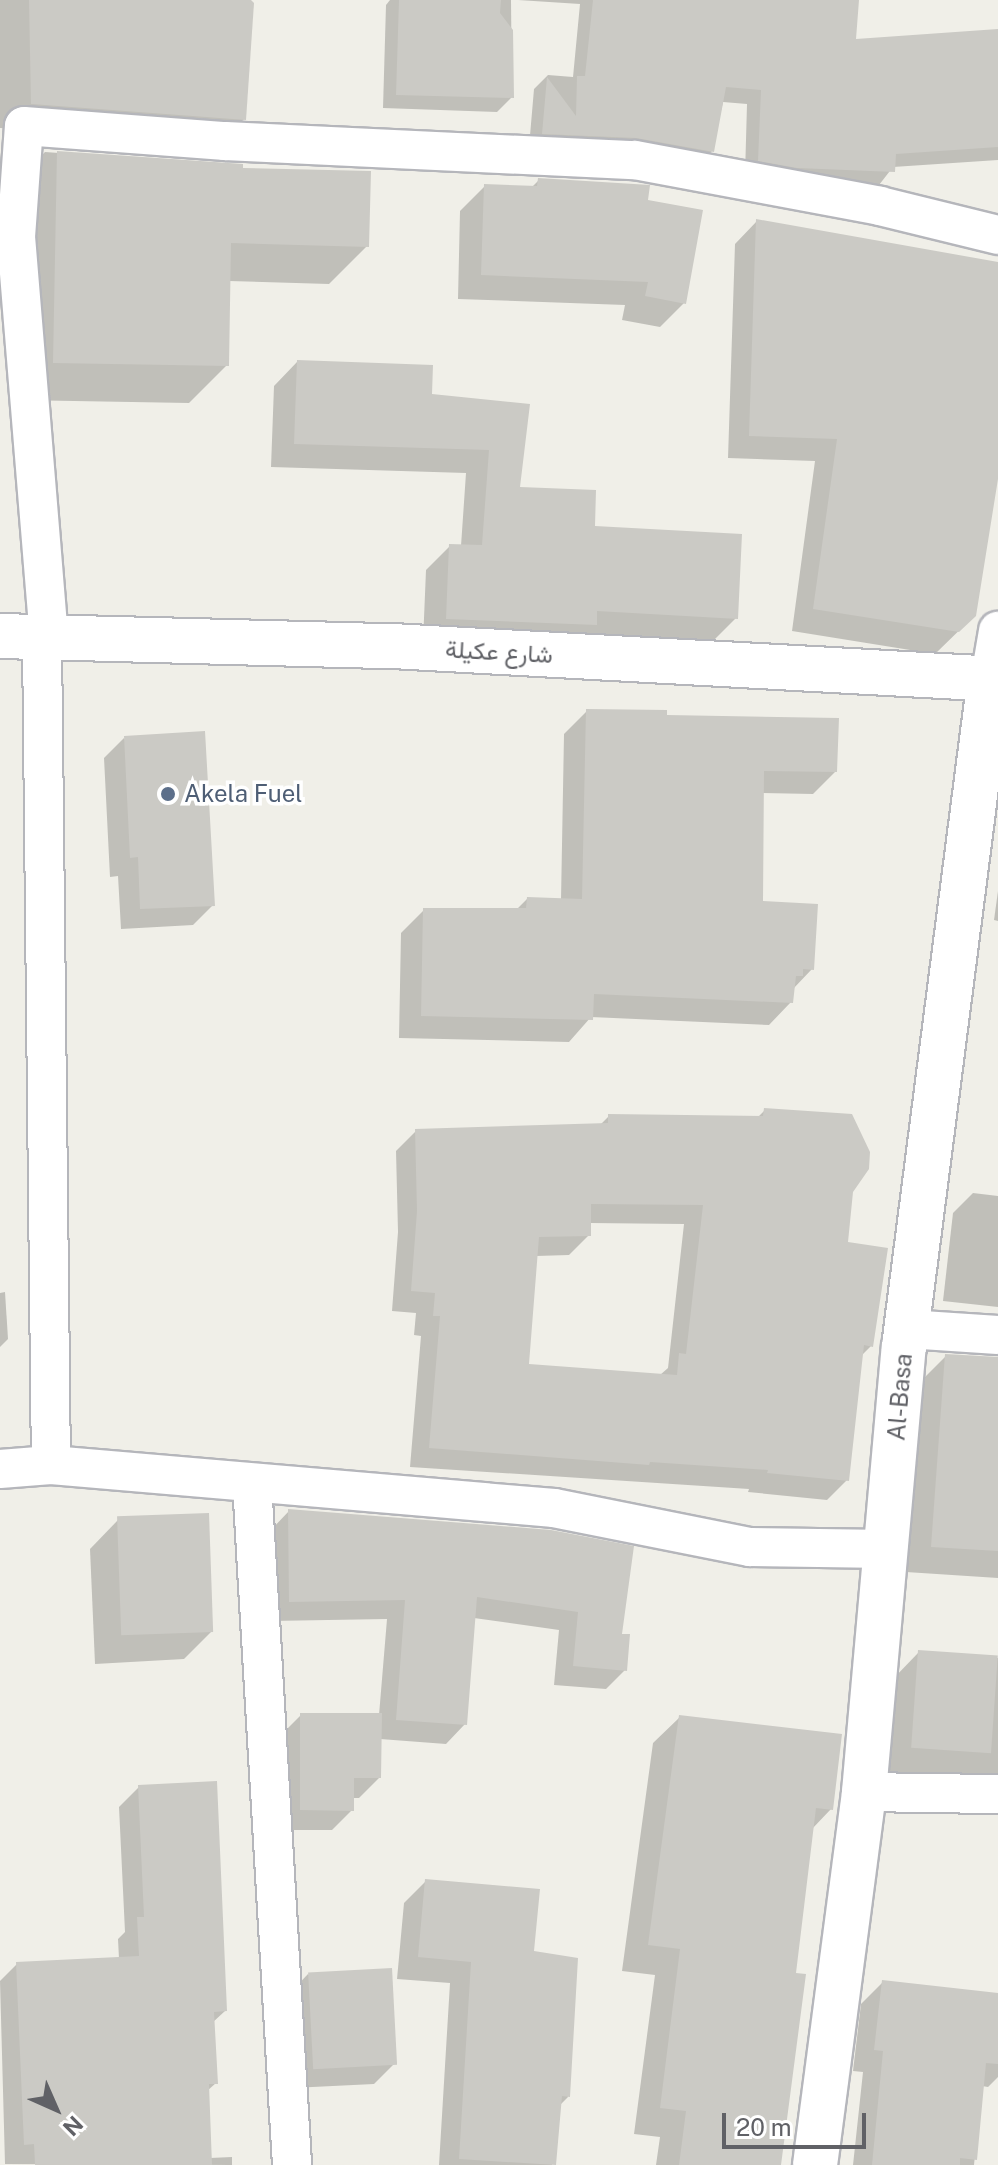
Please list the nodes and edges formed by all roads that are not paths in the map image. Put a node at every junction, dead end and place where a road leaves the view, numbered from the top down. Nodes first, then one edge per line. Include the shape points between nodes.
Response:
1 (998, 235) edge
2 (998, 631) edge
3 (30, 637) edge
4 (994, 678) edge
5 (907, 1329) junction
6 (998, 1335) edge
7 (51, 1465) junction
8 (0, 1469) edge
9 (252, 1483) junction
10 (887, 1549) junction
11 (864, 1792) junction
12 (998, 1794) edge
13 (292, 2165) edge
14 (815, 2165) edge

1 - 3 street via 880,206 635,160 24,126 16,237
2 - 4 street, Al-Basa
3 - 4 street, شارع عكيلة via 392,646
3 - 7 street
4 - 5 street, Al-Basa
5 - 6 street
5 - 10 street, Al-Basa
7 - 8 street
7 - 9 street
9 - 10 street via 554,1508 750,1547
9 - 13 street
10 - 11 street, Al-Basa
11 - 12 street
11 - 14 street, Al-Basa

